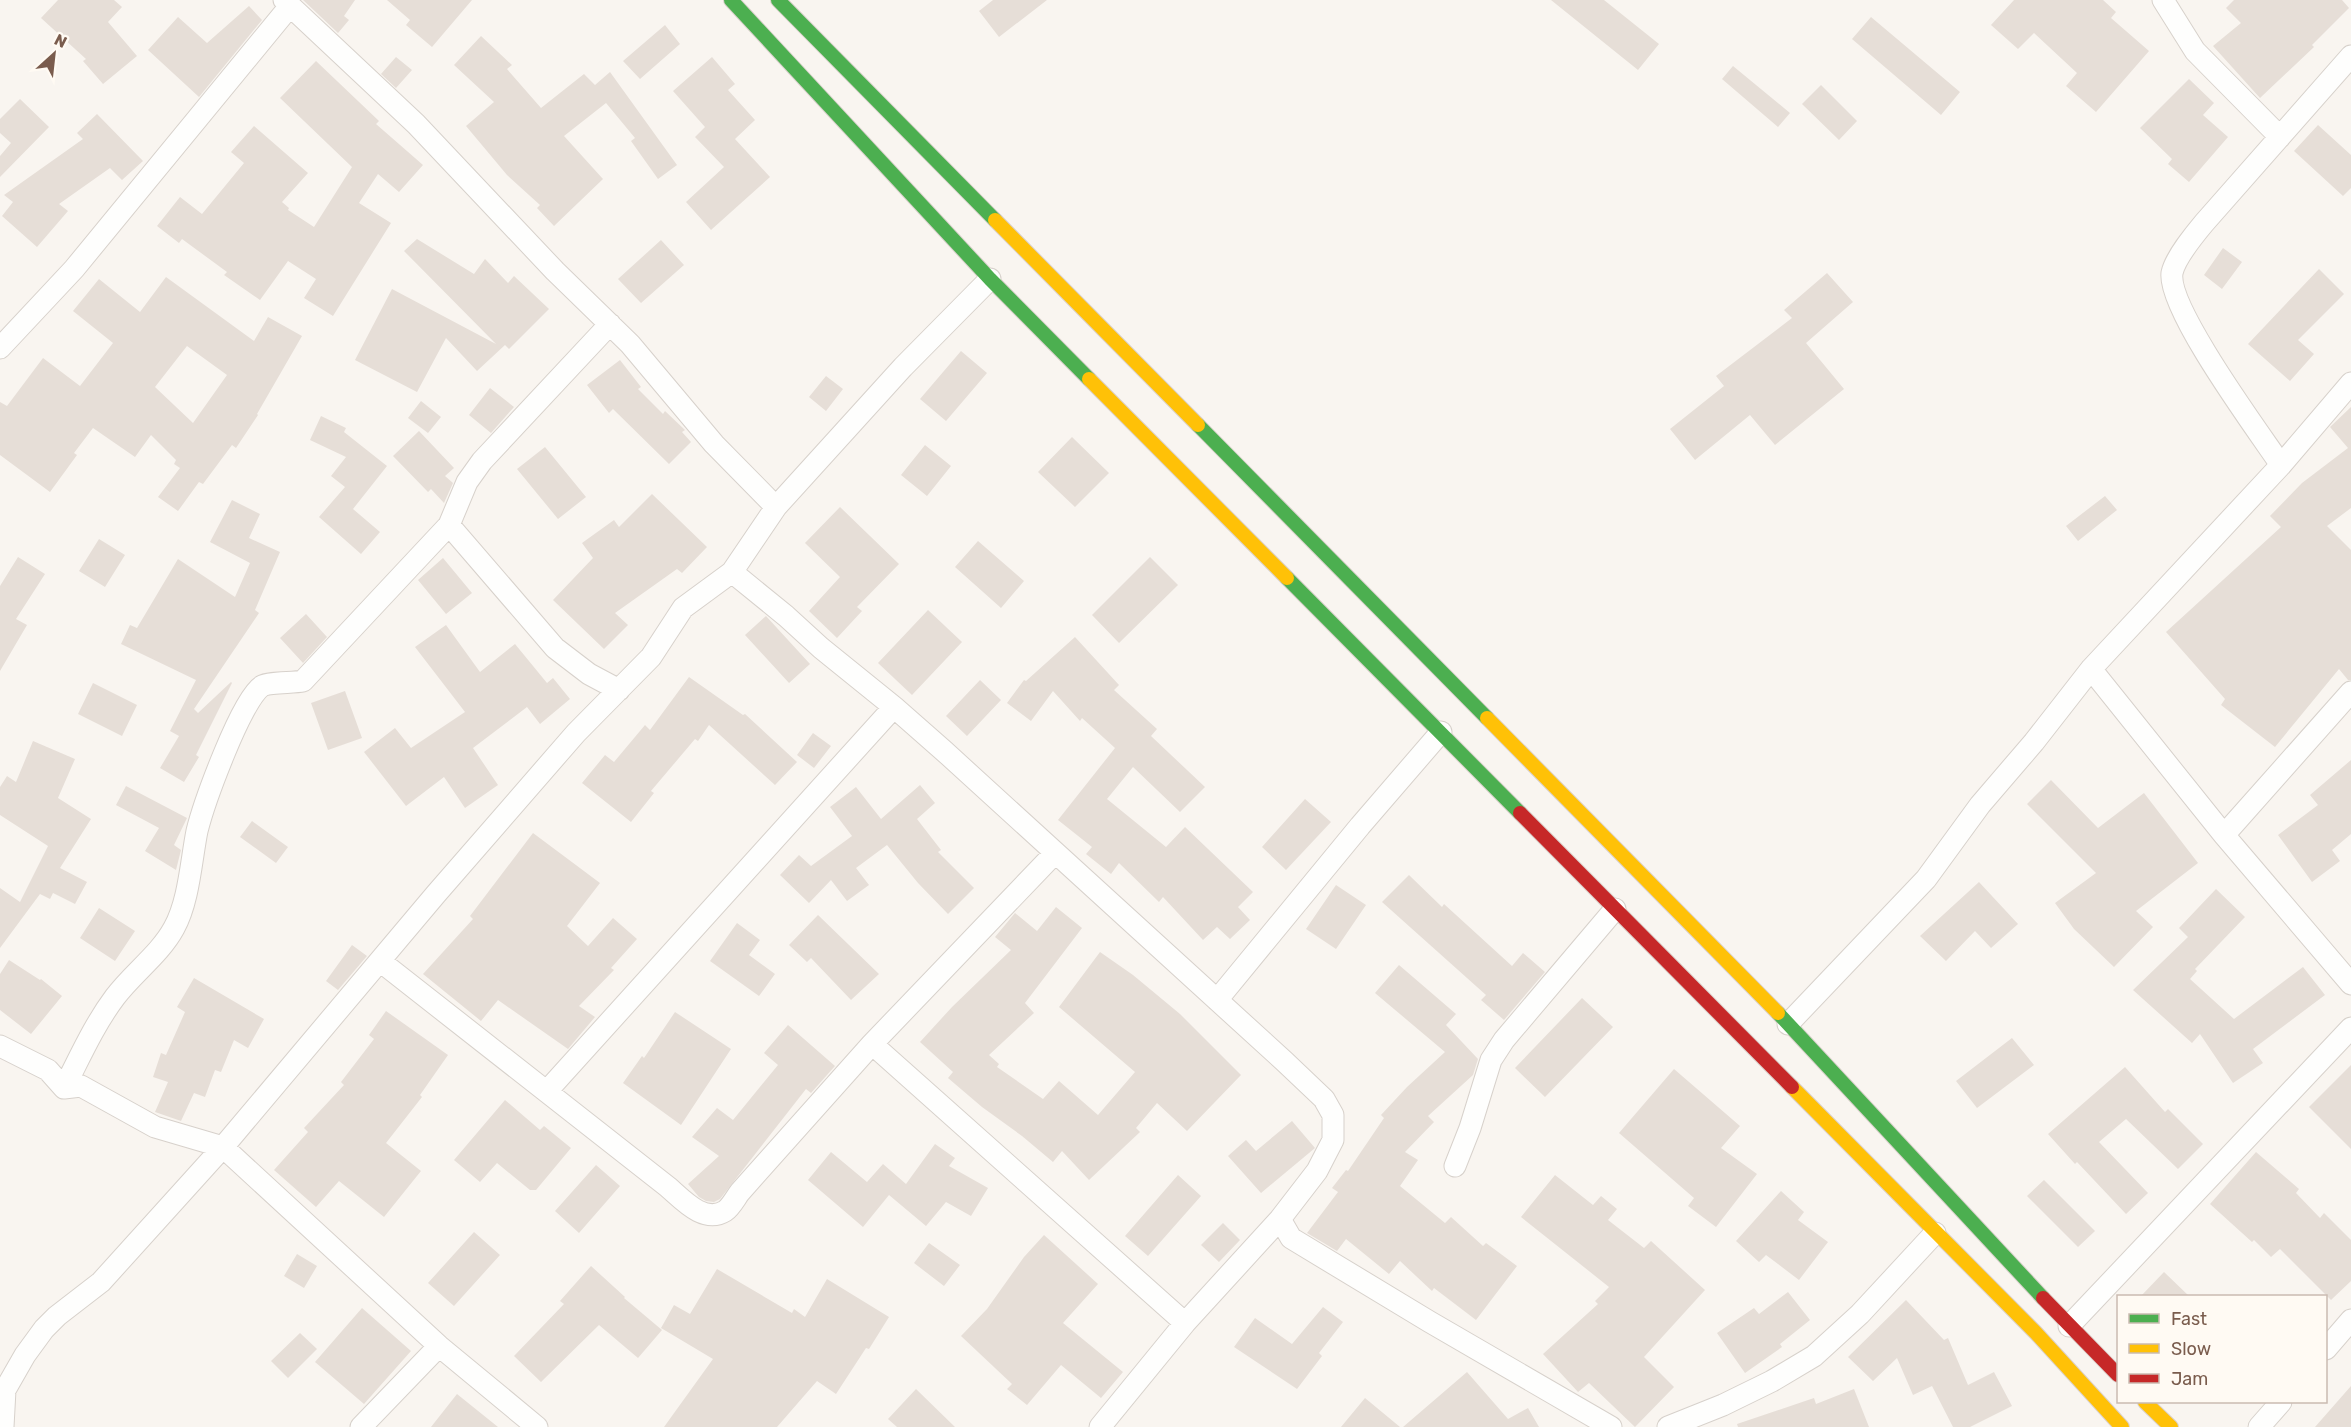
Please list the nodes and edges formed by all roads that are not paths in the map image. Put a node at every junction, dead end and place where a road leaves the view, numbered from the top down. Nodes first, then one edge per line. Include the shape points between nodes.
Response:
1 (778, 0) edge
2 (2163, 0) edge
3 (287, 3) edge
4 (742, 3) edge
5 (2351, 56) edge
6 (2280, 137) junction
7 (990, 279) junction
8 (610, 324) junction
9 (0, 348) edge
10 (2351, 383) edge
11 (2281, 465) junction
12 (776, 507) junction
13 (449, 525) junction
14 (732, 572) junction
15 (2091, 669) junction
16 (619, 690) junction
17 (2351, 692) edge
18 (894, 707) junction
19 (1441, 732) junction
20 (2224, 835) junction
21 (1055, 853) junction
22 (1615, 909) junction
23 (380, 961) junction
24 (2351, 984) edge
25 (1217, 1000) junction
26 (1788, 1024) junction
27 (2351, 1028) edge
28 (872, 1044) junction
29 (0, 1046) edge
30 (64, 1088) junction
31 (547, 1092) junction
32 (223, 1148) junction
33 (1455, 1166) dead end
34 (1280, 1219) junction
35 (1935, 1233) junction
36 (2351, 1320) edge
37 (1185, 1323) junction
38 (2069, 1326) junction
39 (439, 1346) junction
40 (2327, 1347) edge
41 (2117, 1374) edge
42 (2147, 1403) edge
43 (2278, 1403) edge
44 (3, 1427) edge
45 (361, 1427) edge
46 (537, 1427) edge
47 (1100, 1427) edge
48 (1611, 1427) edge
49 (1668, 1427) edge
50 (2122, 1427) edge
51 (2171, 1427) edge
52 (2259, 1427) edge

1 - 26 main road
2 - 6 street via 2196,51
3 - 8 street via 416,124
3 - 9 street via 74,269
4 - 7 main road
5 - 6 street
6 - 11 street via 2204,223 2172,273 2175,294 2192,331
7 - 12 street via 903,367
7 - 19 main road
8 - 12 street via 714,444
8 - 13 street via 482,460 467,482
10 - 11 street
11 - 15 street
12 - 14 street
13 - 16 street via 555,648
13 - 30 street via 303,681 264,685 252,696 225,753 198,827 182,911 174,929 94,1027
14 - 16 street via 683,608 651,657
14 - 18 street
15 - 20 street
15 - 26 street via 1980,805 1926,879
16 - 23 street via 576,733
17 - 20 street
18 - 21 street
18 - 31 street
19 - 22 main road
19 - 25 street
20 - 24 street
21 - 25 street
21 - 28 street
22 - 33 street via 1495,1054
22 - 35 main road
23 - 31 street
23 - 32 street
25 - 34 street via 1324,1099 1333,1115 1333,1140 1317,1172
26 - 38 main road
27 - 38 street
28 - 31 street via 726,1210 712,1215 694,1210
28 - 37 street
29 - 30 street via 48,1070
30 - 32 street via 81,1086 155,1127
32 - 39 street
32 - 44 street via 101,1282 44,1329 5,1390
34 - 37 street
34 - 48 street via 1291,1238
35 - 49 street via 1860,1314 1814,1356 1772,1382
35 - 50 main road via 2036,1333
36 - 40 street
37 - 47 street
38 - 41 main road
39 - 45 street
39 - 46 street
42 - 51 main road
43 - 52 street

